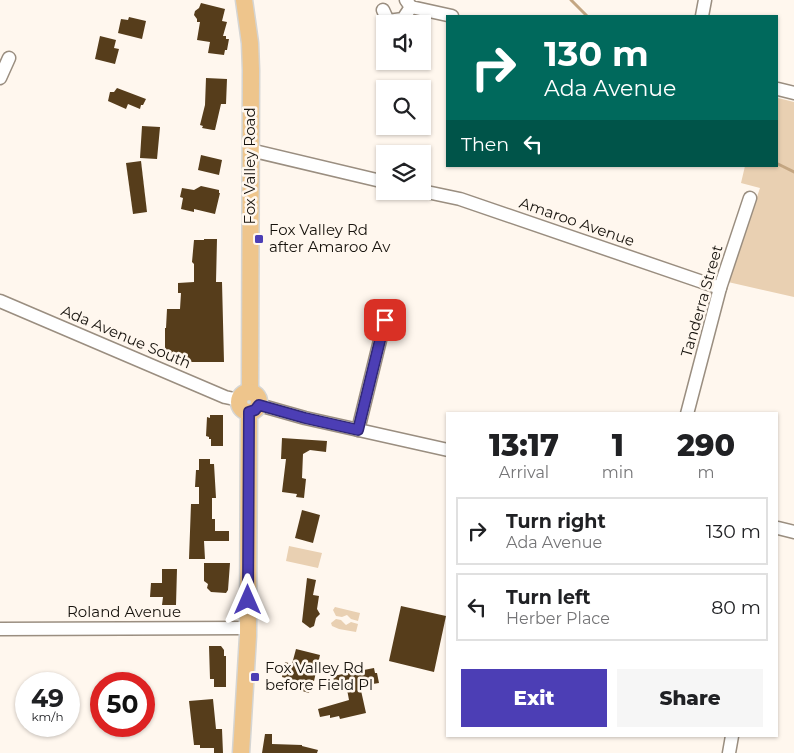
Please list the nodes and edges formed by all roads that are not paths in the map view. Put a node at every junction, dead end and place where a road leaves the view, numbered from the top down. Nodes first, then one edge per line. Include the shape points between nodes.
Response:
1 (244, 0) edge
2 (705, 0) edge
3 (409, 4) edge
4 (382, 10) dead end
5 (448, 15) edge
6 (702, 15) edge
7 (9, 58) dead end
8 (0, 78) edge
9 (778, 89) edge
10 (794, 93) edge
11 (250, 150) junction
12 (376, 180) edge
13 (431, 193) edge
14 (750, 198) dead end
15 (720, 288) junction
16 (0, 301) edge
17 (385, 320) dead end
18 (249, 402) junction
19 (689, 412) edge
20 (358, 430) junction
21 (446, 450) edge
22 (778, 532) edge
23 (794, 532) edge
24 (248, 628) junction
25 (0, 629) edge
26 (732, 737) edge
27 (241, 753) edge
28 (729, 753) edge

1 - 11 main road, Fox Valley Road via 250,43
2 - 6 street
3 - 4 street via 403,19 388,21
3 - 5 street
7 - 8 street
9 - 10 street
11 - 12 street
11 - 18 main road, Fox Valley Road
13 - 15 street, Amaroo Avenue via 460,199
14 - 15 street, Tanderra Street
15 - 19 street, Tanderra Street
16 - 18 street, Ada Avenue South via 225,397
17 - 20 street
18 - 20 street, Ada Avenue South
18 - 24 main road, Fox Valley Road
20 - 21 street, Ada Avenue South
22 - 23 street
24 - 25 street, Roland Avenue
24 - 27 main road, Fox Valley Road
26 - 28 street

